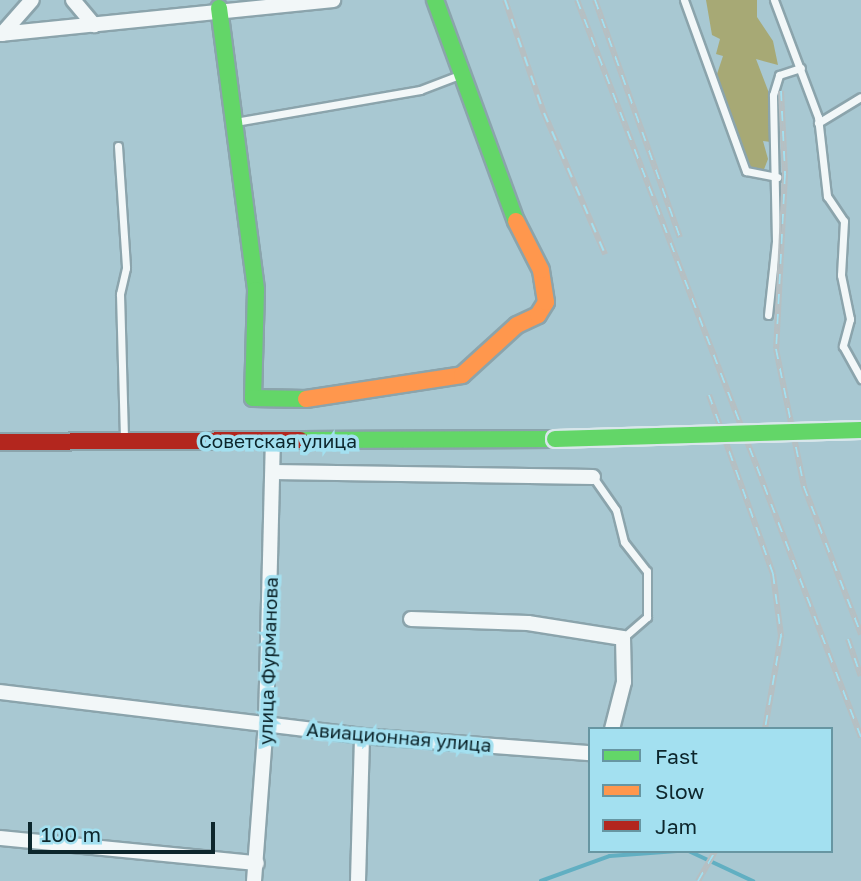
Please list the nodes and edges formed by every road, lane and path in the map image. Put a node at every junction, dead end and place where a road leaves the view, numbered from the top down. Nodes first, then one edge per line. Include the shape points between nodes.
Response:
1 (32, 0) edge
2 (73, 0) edge
3 (333, 0) edge
4 (435, 0) edge
5 (684, 0) edge
6 (774, 0) edge
7 (219, 8) junction
8 (94, 24) junction
9 (1, 34) edge
10 (801, 68) junction
11 (462, 74) junction
12 (861, 97) edge
13 (234, 122) junction
14 (818, 123) junction
15 (118, 146) dead end
16 (777, 177) junction
17 (768, 315) dead end
18 (860, 378) edge
19 (861, 430) edge
20 (124, 441) junction
21 (273, 441) junction
22 (0, 442) edge
23 (272, 472) junction
24 (593, 477) joint
25 (411, 619) dead end
26 (623, 638) junction
27 (0, 692) edge
28 (266, 723) junction
29 (613, 727) edge
30 (362, 736) junction
31 (588, 753) edge
32 (0, 838) edge
33 (257, 863) junction
34 (254, 881) edge
35 (358, 881) edge

1 - 9 street
2 - 8 street
3 - 7 street
4 - 11 street
5 - 16 lane via 746,171
6 - 10 lane
7 - 8 street
7 - 13 street
8 - 9 street
10 - 14 lane
10 - 16 lane via 779,75 774,95
11 - 13 lane via 420,90
11 - 13 street via 545,293 538,315 517,325 476,368 320,399 253,398 256,290
12 - 14 lane
14 - 18 lane via 827,196 844,221 841,275 850,319 843,346
15 - 20 lane via 126,268 120,294
16 - 17 lane
19 - 21 street, Советская улица, bridge
20 - 21 street, Советская улица
20 - 22 street, Советская улица
21 - 23 street, улица Фурманова
23 - 24 street
23 - 28 street, улица Фурманова
24 - 26 lane via 616,510 624,542 646,571 647,617
25 - 26 street via 528,624
26 - 29 street via 624,682
27 - 28 street, Авиационная улица
28 - 30 street, Авиационная улица
28 - 33 street, улица Фурманова
30 - 31 street, Авиационная улица
30 - 35 street
32 - 33 street
33 - 34 street, улица Фурманова

